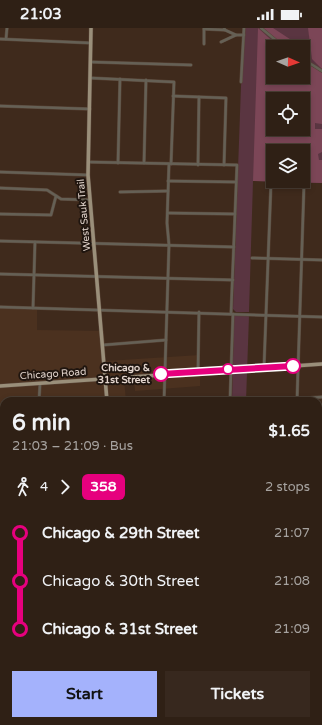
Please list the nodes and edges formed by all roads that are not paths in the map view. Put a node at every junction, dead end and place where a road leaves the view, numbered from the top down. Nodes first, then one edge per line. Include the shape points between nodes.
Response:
1 (7, 28) edge
2 (91, 28) edge
3 (244, 28) edge
4 (261, 28) edge
5 (204, 29) edge
6 (224, 29) edge
7 (236, 35) junction
8 (244, 35) junction
9 (0, 39) edge
10 (6, 39) junction
11 (276, 40) edge
12 (222, 42) dead end
13 (92, 43) junction
14 (204, 44) dead end
15 (91, 62) junction
16 (310, 63) edge
17 (190, 65) dead end
18 (322, 71) edge
19 (91, 78) junction
20 (120, 79) junction
21 (146, 80) junction
22 (241, 82) dead end
23 (173, 96) junction
24 (200, 97) junction
25 (0, 106) edge
26 (90, 109) junction
27 (88, 162) junction
28 (118, 163) junction
29 (144, 163) junction
30 (170, 164) junction
31 (198, 164) junction
32 (224, 165) junction
33 (0, 172) edge
34 (88, 175) junction
35 (168, 181) junction
36 (236, 182) junction
37 (0, 188) edge
38 (271, 188) edge
39 (304, 188) edge
40 (168, 191) junction
41 (120, 192) dead end
42 (56, 196) junction
43 (90, 200) junction
44 (168, 213) junction
45 (0, 214) edge
46 (235, 214) junction
47 (0, 241) edge
48 (35, 242) junction
49 (94, 243) junction
50 (169, 245) junction
51 (234, 247) junction
52 (252, 258) dead end
53 (268, 258) junction
54 (301, 259) junction
55 (322, 260) edge
56 (0, 274) edge
57 (34, 275) junction
58 (97, 276) junction
59 (168, 278) junction
60 (233, 280) junction
61 (0, 307) edge
62 (33, 308) junction
63 (99, 310) junction
64 (167, 312) junction
65 (199, 312) junction
66 (232, 314) junction
67 (266, 315) junction
68 (299, 316) junction
69 (322, 316) edge
70 (166, 340) junction
71 (103, 345) junction
72 (322, 364) edge
73 (298, 365) junction
74 (264, 367) junction
75 (231, 369) junction
76 (198, 371) junction
77 (165, 374) junction
78 (106, 379) junction
79 (40, 383) junction
80 (0, 386) edge
81 (40, 397) edge
82 (107, 397) edge
83 (164, 397) edge
84 (230, 397) edge
85 (297, 397) edge

1 - 10 street
2 - 13 main road, West Sauk Trail
3 - 8 street
4 - 11 street
5 - 6 street
5 - 14 street
6 - 7 street
7 - 8 street
7 - 12 street
8 - 22 street
9 - 10 street
10 - 13 street
13 - 15 main road, West Sauk Trail
15 - 17 street
15 - 19 main road, West Sauk Trail
16 - 18 street
19 - 20 street
19 - 26 main road, West Sauk Trail
20 - 21 street
20 - 28 street
21 - 23 street via 174,82
21 - 29 street
23 - 24 street
23 - 30 street
24 - 31 street
24 - 32 street via 226,98
25 - 26 street
26 - 27 main road, West Sauk Trail
27 - 28 street
27 - 34 main road, West Sauk Trail
28 - 29 street
29 - 30 street
30 - 31 street
30 - 35 street
31 - 32 street
32 - 36 street via 237,165
33 - 34 street
34 - 43 main road, West Sauk Trail
35 - 36 street
35 - 40 street
36 - 46 street
37 - 42 street via 47,190
38 - 53 street
39 - 54 street
40 - 41 street
40 - 44 street
42 - 43 street
42 - 45 street via 51,215
43 - 49 main road, West Sauk Trail
44 - 46 street
44 - 50 street
46 - 51 street
47 - 48 street
48 - 49 street
48 - 57 street
49 - 50 street
49 - 58 main road, West Sauk Trail
50 - 51 street
50 - 59 street
51 - 60 street
52 - 53 street
53 - 54 street
53 - 67 street
54 - 55 street
54 - 68 street
56 - 57 street
57 - 58 street
57 - 62 street
58 - 59 street
58 - 63 main road, West Sauk Trail
59 - 60 street
59 - 64 street
60 - 66 street
61 - 62 street
62 - 63 street
63 - 64 street
63 - 71 main road, West Sauk Trail
64 - 65 street
64 - 70 street
65 - 66 street
65 - 76 street
66 - 67 street
66 - 75 street
67 - 68 street
67 - 74 street
68 - 69 street
68 - 73 street
70 - 71 street
70 - 77 street
71 - 78 main road, West Sauk Trail
72 - 73 main road, Chicago Road
73 - 74 main road, Chicago Road
73 - 85 street
74 - 75 main road, Chicago Road
75 - 76 main road, Chicago Road
75 - 84 street
76 - 77 main road, Chicago Road
77 - 78 main road, Chicago Road
77 - 83 street
78 - 79 main road, Chicago Road
78 - 82 main road, West Sauk Trail
79 - 80 main road, Chicago Road
79 - 81 street

